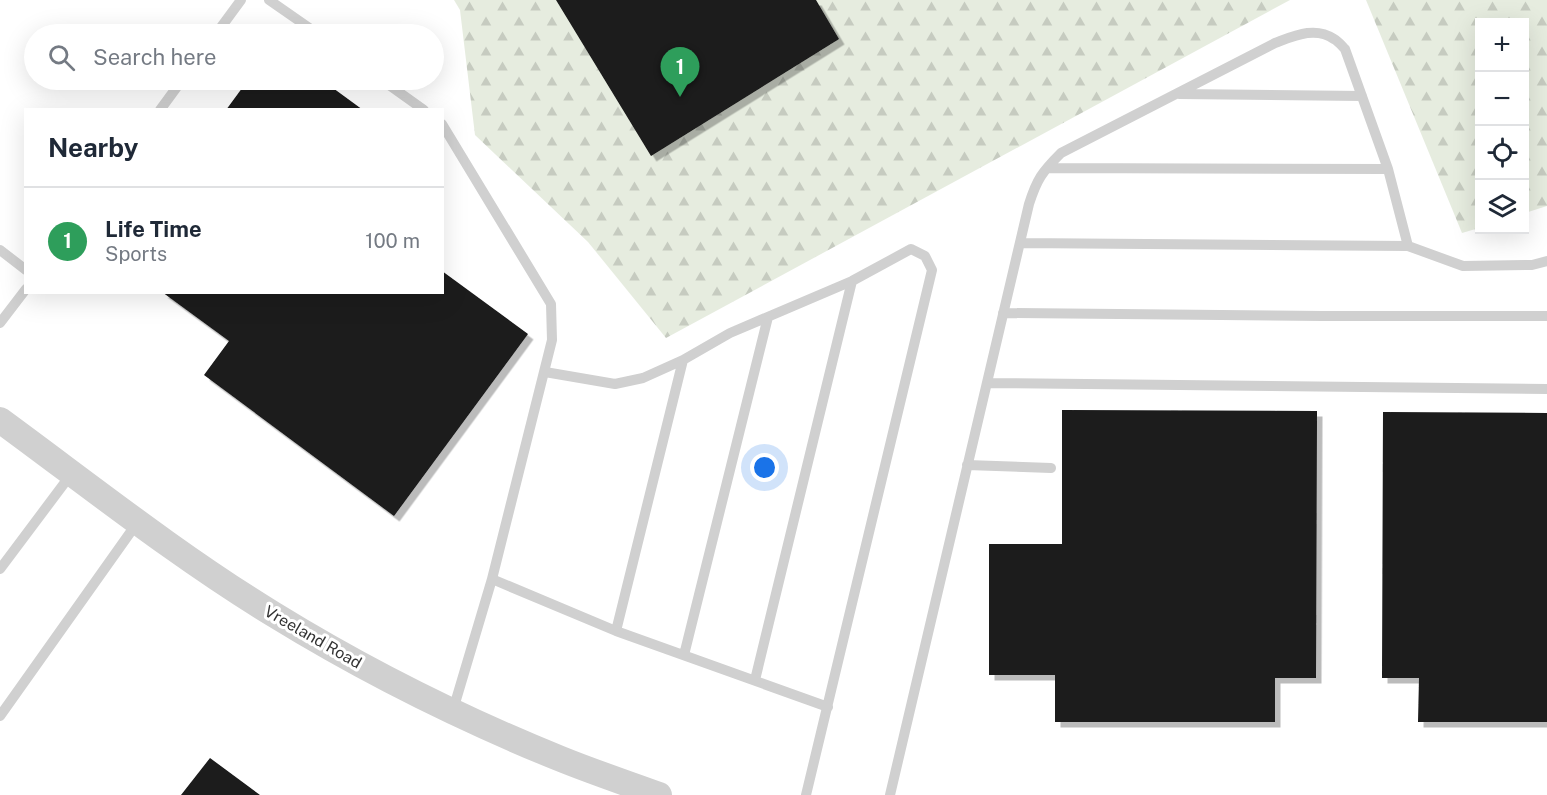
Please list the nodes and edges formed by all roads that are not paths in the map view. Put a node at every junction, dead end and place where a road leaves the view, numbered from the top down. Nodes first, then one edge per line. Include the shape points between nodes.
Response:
1 (242, 0) edge
2 (269, 0) edge
3 (224, 24) edge
4 (304, 24) edge
5 (175, 90) edge
6 (396, 90) edge
7 (1176, 94) junction
8 (1362, 96) junction
9 (161, 108) edge
10 (421, 108) edge
11 (444, 127) edge
12 (1047, 168) junction
13 (1388, 169) junction
14 (1020, 243) junction
15 (1408, 246) junction
16 (0, 250) edge
17 (1547, 261) edge
18 (24, 268) edge
19 (852, 281) junction
20 (24, 292) edge
21 (1003, 313) junction
22 (1547, 316) edge
23 (768, 317) junction
24 (0, 323) edge
25 (683, 360) junction
26 (545, 372) junction
27 (987, 383) junction
28 (1547, 389) edge
29 (0, 420) edge
30 (968, 465) junction
31 (1051, 468) dead end
32 (72, 473) junction
33 (138, 522) junction
34 (0, 569) edge
35 (492, 579) junction
36 (616, 631) junction
37 (684, 655) junction
38 (754, 680) junction
39 (828, 707) junction
40 (452, 711) junction
41 (0, 716) edge
42 (659, 795) edge
43 (807, 795) edge
44 (890, 795) edge

1 - 3 lane
2 - 4 lane
5 - 9 lane
6 - 10 lane
7 - 8 lane
7 - 8 lane via 1275,43 1318,32 1334,38 1345,49
7 - 12 lane via 1061,153
8 - 13 lane
11 - 26 lane via 551,304 552,340
12 - 13 lane
12 - 14 lane via 1036,183
13 - 15 lane
14 - 15 lane
14 - 21 lane
15 - 17 lane via 1463,266 1532,265
16 - 18 lane
19 - 23 lane
19 - 38 lane
19 - 39 lane via 911,249 925,256 932,270
20 - 24 lane
21 - 22 lane
21 - 27 lane
23 - 25 lane
23 - 37 lane
25 - 26 lane via 642,378 615,384
25 - 36 lane
26 - 35 lane
27 - 28 lane
27 - 30 lane
29 - 32 street, Vreeland Road
30 - 31 lane
30 - 44 lane
32 - 33 street, Vreeland Road
32 - 34 lane
33 - 40 street, Vreeland Road via 273,615
33 - 41 lane
35 - 36 lane
35 - 40 lane
36 - 37 lane
37 - 38 lane
38 - 39 lane
39 - 43 lane
40 - 42 street, Vreeland Road via 613,783

